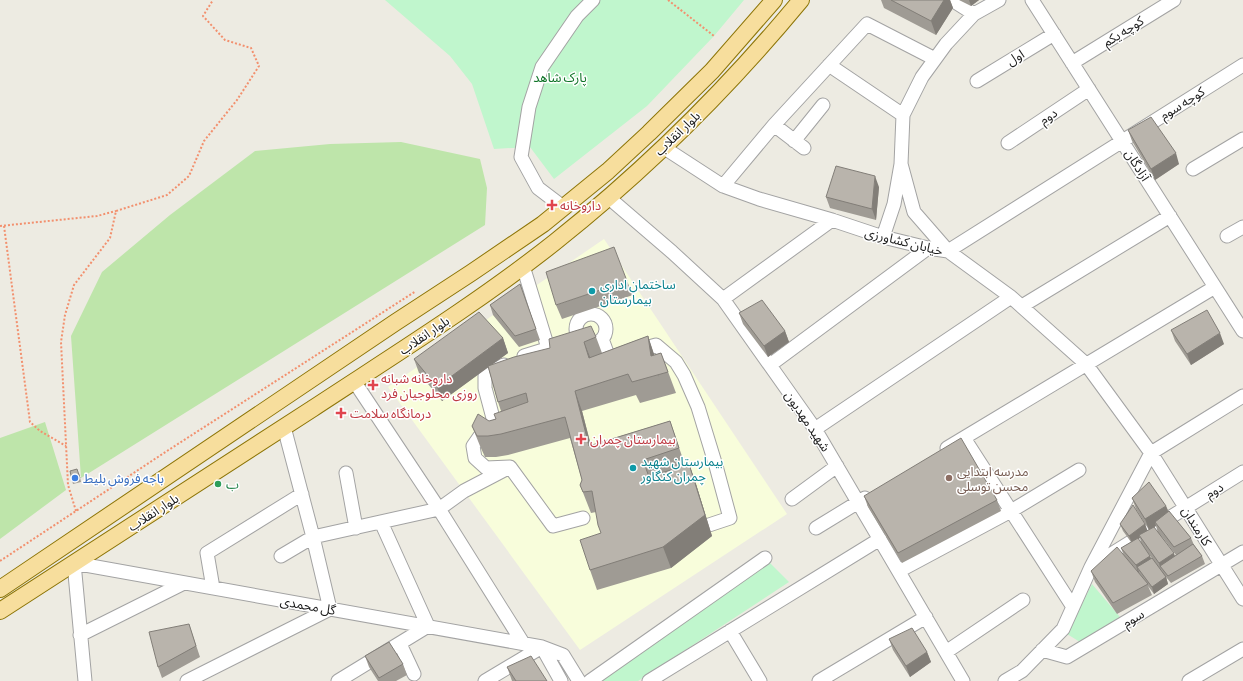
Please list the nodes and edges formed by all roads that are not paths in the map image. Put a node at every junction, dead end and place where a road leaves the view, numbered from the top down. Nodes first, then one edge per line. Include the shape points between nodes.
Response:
1 (592, 0) edge
2 (774, 0) edge
3 (801, 0) edge
4 (952, 0) edge
5 (999, 0) edge
6 (1032, 0) edge
7 (1174, 0) edge
8 (974, 14) junction
9 (1054, 34) junction
10 (935, 59) junction
11 (1072, 63) junction
12 (830, 65) junction
13 (1243, 65) edge
14 (977, 81) dead end
15 (1089, 89) junction
16 (823, 105) dead end
17 (903, 115) junction
18 (774, 125) junction
19 (1243, 139) edge
20 (1122, 141) junction
21 (1008, 143) dead end
22 (663, 146) junction
23 (901, 164) junction
24 (1193, 169) dead end
25 (723, 186) junction
26 (608, 197) junction
27 (563, 207) junction
28 (1170, 216) junction
29 (832, 220) junction
30 (1243, 227) edge
31 (1226, 236) dead end
32 (883, 237) junction
33 (928, 248) junction
34 (948, 251) junction
35 (523, 266) junction
36 (1215, 287) junction
37 (1011, 297) junction
38 (722, 299) junction
39 (1022, 306) junction
40 (1243, 331) edge
41 (579, 339) junction
42 (602, 339) junction
43 (548, 348) junction
44 (1086, 364) junction
45 (770, 365) junction
46 (354, 381) junction
47 (1243, 396) edge
48 (284, 427) junction
49 (815, 429) junction
50 (964, 438) junction
51 (1151, 453) junction
52 (938, 454) edge
53 (838, 466) junction
54 (510, 467) junction
55 (1079, 470) dead end
56 (1243, 472) edge
57 (346, 473) dead end
58 (878, 490) edge
59 (302, 494) junction
60 (792, 499) dead end
61 (858, 502) junction
62 (1186, 508) junction
63 (439, 509) junction
64 (1011, 511) junction
65 (583, 518) dead end
66 (381, 522) junction
67 (703, 527) edge
68 (356, 528) junction
69 (816, 528) dead end
70 (313, 537) junction
71 (880, 539) junction
72 (1243, 552) edge
73 (281, 556) dead end
74 (766, 558) dead end
75 (74, 563) junction
76 (1221, 565) junction
77 (1091, 567) junction
78 (899, 571) junction
79 (184, 583) junction
80 (213, 588) junction
81 (0, 589) edge
82 (1243, 599) edge
83 (1023, 600) dead end
84 (1073, 607) junction
85 (330, 609) junction
86 (0, 611) edge
87 (926, 617) junction
88 (428, 626) junction
89 (730, 631) junction
90 (80, 635) junction
91 (523, 643) junction
92 (400, 644) junction
93 (542, 647) junction
94 (1243, 649) edge
95 (1042, 650) junction
96 (946, 652) junction
97 (414, 674) dead end
98 (85, 681) edge
99 (187, 681) edge
100 (338, 681) edge
101 (485, 681) edge
102 (560, 681) edge
103 (579, 681) edge
104 (590, 681) edge
105 (649, 681) edge
106 (760, 681) edge
107 (819, 681) edge
108 (963, 681) edge
109 (1005, 681) edge
110 (1189, 681) edge

1 - 27 street via 577,16 542,67 529,107 521,157 538,188
2 - 27 main road, بلوار انقلاب via 712,71 649,133 608,171
3 - 22 main road, بلوار انقلاب via 733,78
4 - 8 street
5 - 8 street
6 - 9 street, آزادگان
7 - 11 street, کوچه یکم
8 - 10 street
9 - 11 street, آزادگان
9 - 14 street, اول
10 - 12 street via 867,24
10 - 17 street via 922,77
11 - 15 street, آزادگان
12 - 17 street
12 - 18 street
13 - 20 street, کوچه سوم
15 - 20 street, آزادگان
15 - 21 street, دوم
16 - 18 street via 799,144
17 - 23 street
18 - 25 street
19 - 24 street
20 - 28 street, آزادگان
20 - 34 street, کوچه سوم
22 - 25 street, خیابان کشاورزی
22 - 26 main road, بلوار انقلاب
23 - 32 street via 894,204
23 - 34 street via 914,212
25 - 29 street, خیابان کشاورزی
26 - 35 main road, بلوار انقلاب
26 - 38 street, شهید مهدیون
27 - 81 main road, بلوار انقلاب via 471,273
28 - 36 street, آزادگان
28 - 39 street
29 - 32 street, خیابان کشاورزی
29 - 38 street
30 - 31 street
32 - 33 street, خیابان کشاورزی
33 - 34 street, خیابان کشاورزی
33 - 45 street
34 - 37 street, خیابان کشاورزی
35 - 43 street
35 - 46 main road, بلوار انقلاب
36 - 40 street, آزادگان
36 - 44 street
37 - 39 street, خیابان کشاورزی
37 - 49 street
38 - 45 street, شهید مهدیون
39 - 44 street, خیابان کشاورزی
41 - 42 street via 583,343 593,344
41 - 42 street via 576,326 581,318 589,314 599,316 605,324 606,330
41 - 43 street
42 - 67 street via 609,358 656,345 676,362 684,375 698,407 730,518
43 - 54 street via 510,362 485,376 484,388 494,418 493,428 480,436 473,446 475,458 486,468
44 - 50 street
44 - 51 street, خیابان کشاورزی
45 - 49 street, شهید مهدیون
46 - 48 main road, بلوار انقلاب
46 - 63 street
47 - 51 street
48 - 59 street
48 - 75 main road, بلوار انقلاب
49 - 53 street, شهید مهدیون
50 - 52 street
50 - 64 street
51 - 62 street, کارمندان
51 - 77 street
53 - 60 street
53 - 61 street, شهید مهدیون
54 - 63 street via 464,491
54 - 65 street via 554,526
55 - 64 street
56 - 62 street, دوم
57 - 68 street
58 - 61 street
59 - 70 street
59 - 80 street via 208,552
61 - 69 street
61 - 71 street, شهید مهدیون
62 - 76 street, کارمندان
62 - 77 street
63 - 66 street
63 - 91 street
64 - 78 street
64 - 84 street
66 - 68 street
66 - 88 street
68 - 70 street
70 - 73 street
70 - 85 street
71 - 78 street, شهید مهدیون
71 - 89 street
72 - 76 street, سوم
74 - 104 street
75 - 79 street, گل محمدی
75 - 86 main road, بلوار انقلاب
75 - 90 street
76 - 82 street, کارمندان
76 - 95 street, سوم via 1067,657
77 - 84 street
78 - 87 street, شهید مهدیون
79 - 80 street, گل محمدی
79 - 90 street
80 - 85 street, گل محمدی
83 - 96 street
84 - 95 street via 1063,629
85 - 88 street, گل محمدی
85 - 99 street
87 - 96 street, شهید مهدیون
87 - 107 street
88 - 91 street, گل محمدی
88 - 92 street
89 - 105 street
89 - 106 street
90 - 98 street
91 - 93 street, گل محمدی
92 - 97 street
92 - 100 street
93 - 101 street
93 - 102 street
93 - 103 street, گل محمدی via 563,655
94 - 110 street
95 - 109 street via 1022,671
96 - 108 street, شهید مهدیون

